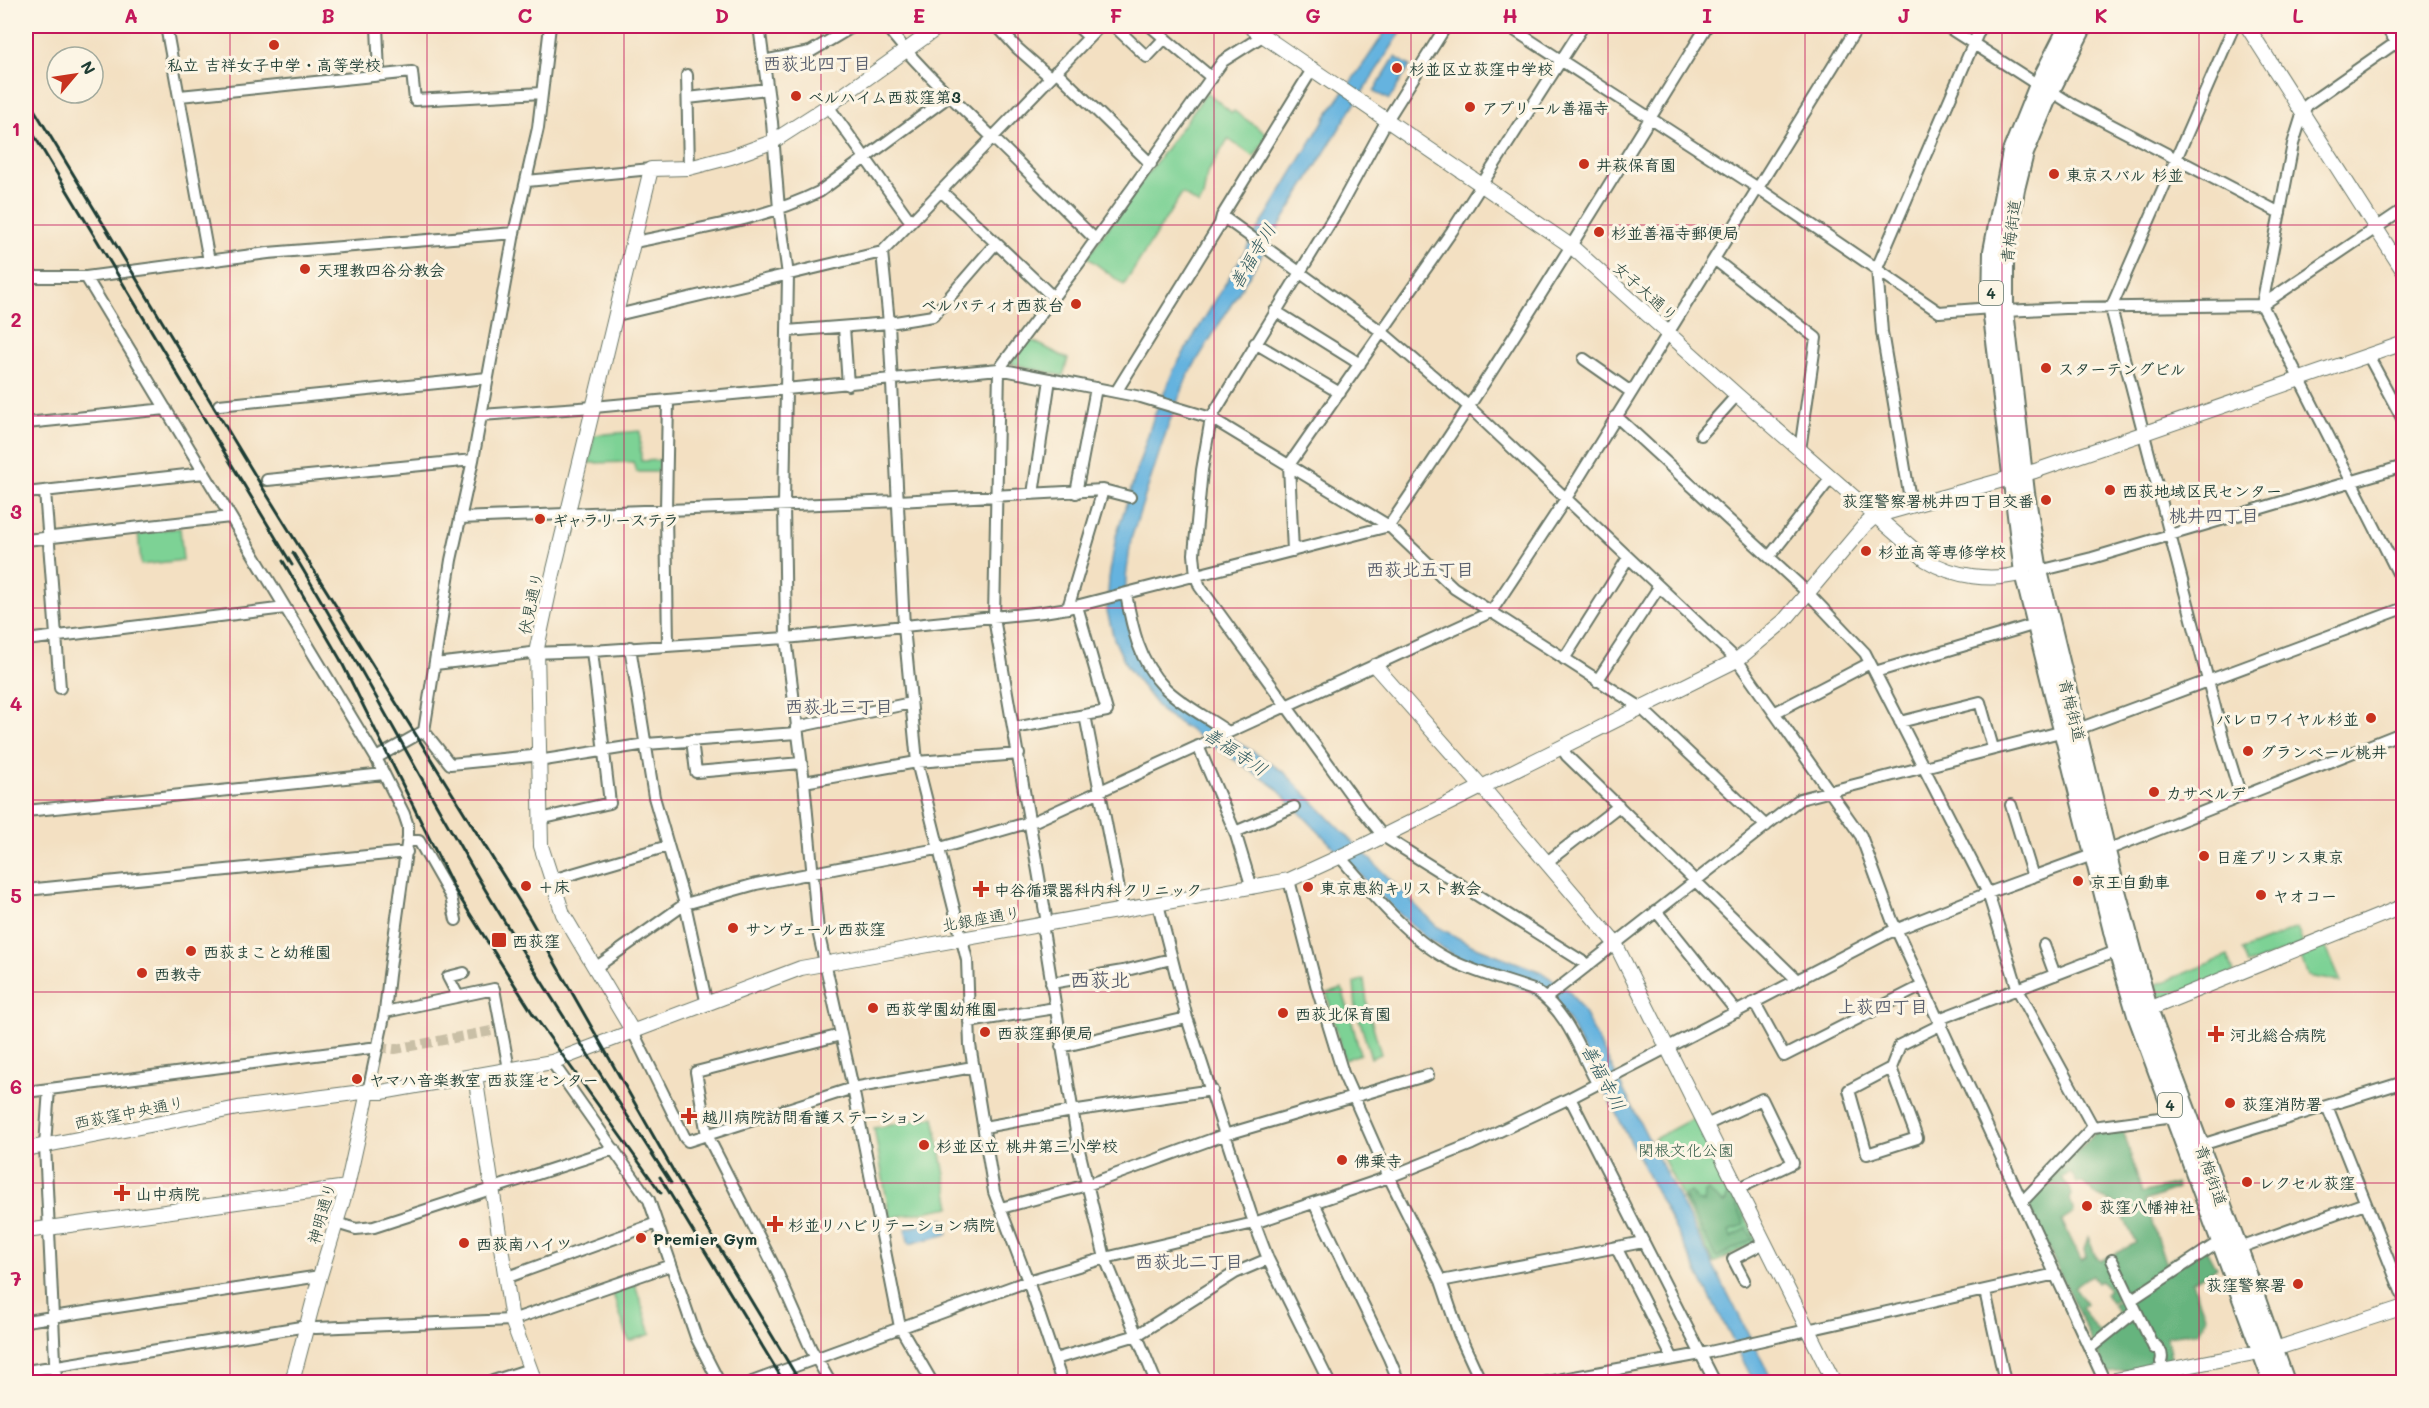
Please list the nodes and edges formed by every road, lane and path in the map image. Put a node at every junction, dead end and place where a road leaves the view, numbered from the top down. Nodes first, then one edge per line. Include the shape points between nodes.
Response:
1 (166, 26) edge
2 (376, 26) edge
3 (550, 26) edge
4 (759, 26) edge
5 (854, 26) edge
6 (886, 26) edge
7 (940, 26) edge
8 (997, 26) edge
9 (1077, 26) edge
10 (1100, 26) edge
11 (1114, 26) edge
12 (1150, 26) edge
13 (1250, 26) edge
14 (1446, 26) edge
15 (1508, 26) edge
16 (1583, 26) edge
17 (1707, 26) edge
18 (1858, 26) edge
19 (1946, 26) edge
20 (1982, 26) edge
21 (2068, 26) edge
22 (2084, 26) edge
23 (2234, 26) edge
24 (2247, 26) edge
25 (2385, 26) edge
26 (1264, 36) junction
27 (1089, 37) junction
28 (1164, 39) junction
29 (2400, 39) edge
30 (1974, 43) junction
31 (905, 51) junction
32 (2403, 53) edge
33 (1561, 60) junction
34 (764, 61) junction
35 (1313, 68) junction
36 (380, 74) junction
37 (1053, 74) junction
38 (687, 75) dead end
39 (1212, 78) junction
40 (2045, 88) junction
41 (767, 89) junction
42 (542, 93) junction
43 (180, 96) junction
44 (948, 97) junction
45 (688, 98) junction
46 (828, 106) junction
47 (2302, 112) junction
48 (1650, 118) junction
49 (1387, 120) junction
50 (993, 137) junction
51 (772, 142) junction
52 (866, 158) junction
53 (2174, 159) junction
54 (1151, 164) junction
55 (689, 168) junction
56 (651, 169) junction
57 (527, 181) junction
58 (1482, 184) junction
59 (1758, 188) junction
60 (941, 191) junction
61 (779, 209) junction
62 (2403, 209) edge
63 (2280, 213) junction
64 (1222, 216) junction
65 (911, 222) junction
66 (2376, 228) junction
67 (514, 232) junction
68 (1095, 240) junction
69 (634, 242) junction
70 (996, 243) junction
71 (1571, 246) junction
72 (882, 252) junction
73 (1714, 259) junction
74 (209, 261) junction
75 (1877, 268) junction
76 (1298, 272) junction
77 (2403, 272) edge
78 (788, 275) junction
79 (26, 277) edge
80 (87, 277) junction
81 (1053, 297) junction
82 (2262, 305) junction
83 (2111, 308) junction
84 (1998, 310) junction
85 (1275, 311) junction
86 (617, 315) junction
87 (889, 323) junction
88 (844, 327) junction
89 (787, 331) junction
90 (1382, 332) junction
91 (1669, 334) junction
92 (1255, 343) junction
93 (2403, 343) edge
94 (2368, 356) junction
95 (1584, 359) dead end
96 (1360, 364) junction
97 (999, 369) junction
98 (487, 378) junction
99 (1050, 379) junction
100 (2298, 380) junction
101 (891, 381) junction
102 (848, 385) junction
103 (1096, 388) junction
104 (785, 390) junction
105 (1116, 392) junction
106 (1631, 392) junction
107 (1340, 393) junction
108 (1737, 395) junction
109 (668, 400) junction
110 (219, 405) dead end
111 (1468, 406) junction
112 (594, 407) junction
113 (165, 409) junction
114 (481, 415) junction
115 (1616, 416) junction
116 (1211, 418) junction
117 (2403, 422) edge
118 (26, 423) edge
119 (1701, 435) dead end
120 (2144, 435) junction
121 (1800, 450) junction
122 (473, 460) junction
123 (1289, 465) junction
124 (2403, 466) edge
125 (204, 473) junction
126 (2017, 476) junction
127 (1831, 478) junction
128 (267, 480) dead end
129 (2351, 481) junction
130 (1102, 490) junction
131 (45, 491) junction
132 (26, 493) edge
133 (1076, 493) junction
134 (1033, 494) junction
135 (996, 496) junction
136 (1130, 497) dead end
137 (1565, 500) junction
138 (898, 501) junction
139 (784, 504) junction
140 (1911, 505) junction
141 (666, 510) junction
142 (568, 513) junction
143 (1875, 516) junction
144 (230, 517) junction
145 (460, 518) junction
146 (1389, 526) junction
147 (2170, 535) junction
148 (48, 538) junction
149 (26, 540) edge
150 (1293, 551) junction
151 (1628, 558) junction
152 (1769, 558) junction
153 (2031, 572) junction
154 (1196, 576) junction
155 (2403, 585) edge
156 (1659, 587) junction
157 (1808, 593) junction
158 (1124, 594) junction
159 (1073, 607) junction
160 (285, 608) junction
161 (2403, 608) edge
162 (1491, 612) junction
163 (994, 618) junction
164 (2036, 624) junction
165 (904, 627) junction
166 (56, 636) junction
167 (786, 638) junction
168 (26, 640) edge
169 (668, 645) junction
170 (630, 647) junction
171 (592, 651) junction
172 (538, 653) junction
173 (1564, 659) junction
174 (1737, 660) junction
175 (435, 664) junction
176 (1375, 666) junction
177 (1872, 668) junction
178 (2208, 680) junction
179 (1597, 681) junction
180 (60, 688) dead end
181 (911, 703) junction
182 (1287, 706) junction
183 (1640, 707) junction
184 (1774, 713) junction
185 (1085, 715) junction
186 (1900, 722) junction
187 (1014, 728) junction
188 (796, 730) junction
189 (2071, 730) junction
190 (424, 731) junction
191 (2403, 732) edge
192 (1226, 733) junction
193 (692, 740) junction
194 (646, 744) junction
195 (1203, 744) junction
196 (1561, 747) junction
197 (1993, 748) junction
198 (603, 750) junction
199 (1018, 754) junction
200 (538, 756) junction
201 (376, 758) junction
202 (917, 762) junction
203 (801, 763) junction
204 (1923, 768) junction
205 (384, 774) junction
206 (804, 783) junction
207 (1482, 787) junction
208 (1828, 791) junction
209 (1100, 792) junction
210 (2241, 797) junction
211 (1619, 806) junction
212 (2011, 806) dead end
213 (1294, 807) dead end
214 (26, 811) edge
215 (540, 819) junction
216 (1028, 823) junction
217 (1766, 826) junction
218 (1235, 832) junction
219 (1383, 836) junction
220 (668, 846) junction
221 (407, 847) junction
222 (938, 849) junction
223 (2100, 852) junction
224 (1341, 857) junction
225 (1547, 862) junction
226 (813, 873) junction
227 (2033, 877) junction
228 (552, 880) junction
229 (1289, 880) junction
230 (1695, 880) junction
231 (1252, 888) junction
232 (26, 890) edge
233 (1988, 893) junction
234 (685, 904) junction
235 (1158, 904) junction
236 (2403, 906) edge
237 (1123, 910) junction
238 (1656, 911) junction
239 (456, 921) dead end
240 (1045, 924) junction
241 (1897, 929) junction
242 (962, 938) junction
243 (1616, 943) junction
244 (2044, 945) dead end
245 (2116, 951) junction
246 (1171, 959) junction
247 (825, 962) junction
248 (1588, 965) junction
249 (595, 968) junction
250 (464, 974) dead end
251 (2055, 975) junction
252 (1797, 980) junction
253 (1051, 982) junction
254 (1922, 986) junction
255 (2019, 990) junction
256 (458, 996) junction
257 (1547, 997) junction
258 (1755, 1003) junction
259 (706, 1005) junction
260 (1055, 1008) junction
261 (2149, 1009) junction
262 (386, 1012) junction
263 (1737, 1012) junction
264 (1187, 1018) junction
265 (1940, 1021) junction
266 (969, 1022) junction
267 (633, 1032) junction
268 (841, 1035) junction
269 (1061, 1047) junction
270 (1667, 1047) junction
271 (377, 1049) junction
272 (552, 1062) junction
273 (973, 1067) junction
274 (1891, 1068) junction
275 (509, 1069) junction
276 (475, 1075) junction
277 (1428, 1075) dead end
278 (1598, 1082) junction
279 (2403, 1082) edge
280 (853, 1088) junction
281 (49, 1089) junction
282 (1212, 1090) junction
283 (26, 1092) edge
284 (368, 1092) junction
285 (1353, 1097) junction
286 (1570, 1098) junction
287 (2327, 1106) junction
288 (1072, 1112) junction
289 (2174, 1116) junction
290 (1706, 1125) junction
291 (984, 1127) junction
292 (2093, 1127) junction
293 (707, 1135) junction
294 (1225, 1135) junction
295 (45, 1145) junction
296 (2201, 1145) junction
297 (26, 1149) edge
298 (614, 1149) junction
299 (1389, 1177) junction
300 (1088, 1185) junction
301 (346, 1186) junction
302 (494, 1188) junction
303 (1737, 1190) junction
304 (2023, 1201) junction
305 (1314, 1203) junction
306 (2365, 1203) junction
307 (1001, 1208) junction
308 (336, 1223) junction
309 (657, 1223) junction
310 (1254, 1223) junction
311 (48, 1227) junction
312 (26, 1231) edge
313 (1643, 1242) junction
314 (1764, 1243) junction
315 (2212, 1246) dead end
316 (1616, 1247) junction
317 (2239, 1248) junction
318 (1105, 1258) junction
319 (1268, 1259) junction
320 (2112, 1260) dead end
321 (671, 1265) junction
322 (2056, 1274) junction
323 (320, 1276) junction
324 (505, 1278) junction
325 (1744, 1280) dead end
326 (1028, 1281) junction
327 (1441, 1281) junction
328 (1985, 1291) junction
329 (2403, 1299) edge
330 (2131, 1300) junction
331 (2403, 1307) edge
332 (2136, 1311) junction
333 (54, 1317) junction
334 (512, 1320) junction
335 (26, 1321) edge
336 (306, 1327) junction
337 (900, 1327) junction
338 (1808, 1330) junction
339 (1137, 1335) junction
340 (2090, 1348) junction
341 (2269, 1350) junction
342 (1701, 1354) junction
343 (2158, 1356) junction
344 (816, 1358) junction
345 (1055, 1359) junction
346 (1673, 1359) junction
347 (56, 1366) junction
348 (530, 1369) junction
349 (26, 1371) edge
350 (2105, 1382) edge
351 (56, 1383) edge
352 (292, 1383) edge
353 (479, 1383) edge
354 (535, 1383) edge
355 (719, 1383) edge
356 (752, 1383) edge
357 (830, 1383) edge
358 (932, 1383) edge
359 (1062, 1383) edge
360 (1156, 1383) edge
361 (1329, 1383) edge
362 (1399, 1383) edge
363 (1481, 1383) edge
364 (1547, 1383) edge
365 (1715, 1383) edge
366 (1834, 1383) edge
367 (2005, 1383) edge
368 (2272, 1383) edge
369 (2286, 1383) edge

1 - 43 street
2 - 36 street
3 - 42 street
4 - 34 street
5 - 34 street via 810,52
6 - 31 street
7 - 31 street
8 - 37 street via 1017,48
9 - 27 street
10 - 27 street
11 - 28 street via 1147,57
12 - 28 street
13 - 26 street, 女子大通り
14 - 49 street
15 - 33 street
16 - 33 street
17 - 48 street
18 - 59 street
19 - 30 street
20 - 30 street
21 - 40 main road, 青梅街道 / 4
22 - 40 main road, 青梅街道 / 4
23 - 53 street
24 - 47 street
25 - 29 street
26 - 35 street, 女子大通り
26 - 39 street via 1223,61
27 - 37 street
28 - 39 street
29 - 32 street
29 - 47 street
30 - 40 street
30 - 75 street
31 - 44 street
31 - 46 street
33 - 48 street
33 - 58 street
34 - 41 street
35 - 49 street, 女子大通り
35 - 64 street
36 - 42 street via 412,72 415,100
36 - 43 street
37 - 50 street
37 - 54 street
38 - 45 street
39 - 54 street
40 - 53 street
40 - 84 main road, 青梅街道 / 4 via 2016,189
41 - 45 street
41 - 51 street
42 - 57 street
43 - 74 street
44 - 50 street
44 - 52 street
45 - 55 street
46 - 51 street
46 - 52 street
47 - 63 street
47 - 66 street
48 - 59 street
48 - 71 street
49 - 58 street, 女子大通り
49 - 76 street via 1338,210
50 - 60 street
50 - 68 street
51 - 55 street
51 - 61 street
52 - 61 street via 819,192
52 - 65 street
53 - 63 street
53 - 83 street
54 - 68 street
55 - 56 street
56 - 57 street
56 - 69 street, 伏見通り
57 - 67 street
58 - 71 street, 女子大通り
58 - 90 street
59 - 73 street
59 - 75 street
60 - 65 street
60 - 70 street
61 - 69 street
61 - 78 street
62 - 66 street
63 - 82 street
64 - 76 street
64 - 105 street
65 - 72 street
66 - 77 street
66 - 82 street
67 - 74 street
67 - 98 street
68 - 81 street
69 - 86 street, 伏見通り
70 - 81 street
70 - 87 street via 933,316
71 - 91 street, 女子大通り
71 - 111 street
72 - 78 street
72 - 87 street
73 - 91 street
73 - 121 street via 1816,338
74 - 80 street
75 - 84 street via 1939,312
75 - 140 street via 1882,332
76 - 85 street
76 - 90 street
78 - 86 street
78 - 89 street
79 - 80 street
80 - 113 street, 神明通り
81 - 97 street
82 - 83 street
82 - 100 street
83 - 84 street
83 - 120 street
84 - 126 main road, 青梅街道 / 4
85 - 92 street
85 - 96 street
86 - 112 street, 伏見通り
87 - 88 street
87 - 101 street
88 - 89 street
88 - 102 street
89 - 104 street
90 - 96 street
90 - 111 street
91 - 106 street
91 - 108 street, 女子大通り
92 - 107 street
92 - 116 street
93 - 94 street
94 - 100 street
94 - 117 street
95 - 106 street
96 - 107 street
97 - 99 street
97 - 101 street
97 - 135 street
98 - 110 street
98 - 114 street
99 - 103 street
99 - 134 street
100 - 120 street
100 - 129 street
101 - 102 street
101 - 138 street
102 - 104 street
103 - 105 street
103 - 133 street
104 - 109 street
104 - 139 street
105 - 116 street
106 - 115 street
107 - 123 street
108 - 119 street
108 - 121 street, 女子大通り
109 - 112 street
109 - 141 street
111 - 137 street
111 - 146 street
112 - 114 street
112 - 142 street, 伏見通り
113 - 118 street
113 - 125 street, 神明通り
114 - 122 street
115 - 137 street
115 - 152 street
116 - 123 street
116 - 154 street via 1194,554
120 - 126 street
120 - 147 street
121 - 127 street, 女子大通り
122 - 128 street
122 - 145 street
123 - 146 street
123 - 150 street
124 - 129 street
125 - 131 street
125 - 144 street, 神明通り
126 - 140 street
126 - 153 main road, 青梅街道 / 4
127 - 143 street, 女子大通り
127 - 152 street
129 - 147 street
129 - 155 street
130 - 133 street
130 - 136 street
130 - 159 street
131 - 132 street
131 - 148 street
133 - 134 street
134 - 135 street
135 - 138 street
135 - 163 street
137 - 151 street
137 - 162 street
138 - 139 street
138 - 165 street
139 - 141 street
139 - 167 street
140 - 143 street
141 - 142 street
141 - 169 street
142 - 145 street
142 - 172 street, 伏見通り
143 - 153 street, 女子大通り via 1920,556 1949,572 1998,577
143 - 157 street, 北銀座通り
144 - 148 street
144 - 160 street, 神明通り
145 - 175 street
146 - 150 street
146 - 162 street via 1454,588
147 - 153 street
147 - 178 street
148 - 149 street
148 - 166 street
150 - 154 street
151 - 156 street
151 - 173 street
152 - 157 street
153 - 164 main road, 青梅街道 / 4
153 - 189 main road, 青梅街道 / 4
154 - 158 street
154 - 182 street via 1200,587
156 - 174 street
156 - 179 street
157 - 174 street, 北銀座通り via 1779,626
157 - 177 street via 1865,653
158 - 159 street
158 - 192 street via 1142,655 1153,674 1180,700
159 - 163 street
159 - 185 street via 1107,711
160 - 166 street
160 - 201 street, 神明通り
161 - 178 street
162 - 173 street
162 - 176 street
163 - 165 street
163 - 187 street
164 - 177 street
164 - 189 main road, 青梅街道 / 4
165 - 167 street
165 - 181 street
166 - 168 street
166 - 180 street
167 - 169 street
167 - 188 street
169 - 170 street
170 - 171 street
170 - 194 street
171 - 172 street
171 - 198 street
172 - 175 street
172 - 200 street, 伏見通り
173 - 179 street
174 - 183 street, 北銀座通り
174 - 184 street
175 - 190 street
176 - 182 street
176 - 207 street
177 - 184 street
177 - 186 street
178 - 189 street
178 - 210 street
179 - 183 street
181 - 188 street
181 - 202 street
182 - 192 street
182 - 219 street
183 - 196 street, 北銀座通り
183 - 217 street
184 - 208 street
185 - 187 street
185 - 209 street
186 - 197 street via 1980,702
186 - 204 street
187 - 199 street
188 - 193 street
188 - 203 street
189 - 197 street
189 - 223 main road, 青梅街道 / 4
190 - 200 street via 450,764
190 - 201 street
191 - 210 street
192 - 195 street
193 - 194 street
193 - 203 street via 696,772
194 - 198 street
194 - 220 street via 654,797
195 - 209 street
195 - 218 street
196 - 207 street, 北銀座通り
196 - 211 street
197 - 204 street
198 - 200 street
198 - 215 street via 610,803
199 - 202 street
199 - 216 street
200 - 215 street, 伏見通り
201 - 205 street, 神明通り
202 - 206 street
202 - 222 street
203 - 206 street
204 - 208 street
204 - 233 street
205 - 214 street
205 - 221 street, 神明通り via 406,820
206 - 226 street
207 - 219 street, 北銀座通り
207 - 225 street
208 - 217 street via 1800,799
208 - 241 street via 1861,836
209 - 216 street
209 - 237 street
210 - 223 street
211 - 225 street
211 - 230 street
212 - 227 street
213 - 218 street
215 - 228 street, 伏見通り via 541,846
216 - 222 street
216 - 240 street
217 - 230 street
218 - 231 street
219 - 224 street, 北銀座通り
219 - 248 street
220 - 228 street
220 - 234 street
221 - 232 street
221 - 239 street via 418,841 451,897
221 - 262 street, 神明通り
222 - 226 street
222 - 242 street
223 - 227 street
223 - 245 main road, 青梅街道 / 4
223 - 261 main road, 青梅街道 / 4
224 - 229 street, 北銀座通り
224 - 257 street via 1424,943 1444,957
225 - 243 street
226 - 234 street
226 - 247 street
227 - 233 street
228 - 249 street, 伏見通り via 563,914
229 - 231 street, 北銀座通り
229 - 285 street via 1335,1052
230 - 238 street
230 - 252 street
231 - 235 street, 北銀座通り
233 - 241 street
233 - 255 street
234 - 249 street
234 - 259 street
235 - 237 street, 北銀座通り
235 - 246 street
236 - 261 street
237 - 240 street, 北銀座通り
238 - 243 street
238 - 263 street
240 - 242 street, 北銀座通り
240 - 253 street
241 - 252 street
241 - 254 street
242 - 247 street, 北銀座通り
242 - 266 street via 967,960
243 - 248 street
243 - 270 street
244 - 251 street
245 - 251 street
245 - 289 main road, 青梅街道 / 4
246 - 253 street
246 - 264 street
247 - 259 street, 北銀座通り
247 - 268 street
248 - 257 street
249 - 267 street, 伏見通り
250 - 256 street via 448,977
251 - 255 street
252 - 258 street
253 - 260 street
254 - 258 street via 1784,1056
254 - 265 street
255 - 265 street
255 - 292 street
256 - 262 street
256 - 275 street via 494,989
257 - 278 street
258 - 263 street
259 - 267 street, 北銀座通り
260 - 266 street
260 - 269 street
261 - 296 main road, 青梅街道 / 4
262 - 271 street, 神明通り
263 - 270 street
264 - 269 street
264 - 282 street
265 - 274 street via 1899,1045
265 - 304 street
266 - 273 street
267 - 272 street, 北銀座通り
267 - 293 street via 685,1138 693,1141
268 - 280 street
268 - 293 street via 696,1072
269 - 288 street
270 - 278 street
270 - 290 street
271 - 281 street
271 - 284 street, 神明通り
272 - 275 street, 北銀座通り
272 - 298 street
273 - 280 street
273 - 291 street
274 - 274 street via 1849,1090 1868,1154 1917,1137
275 - 276 street, 北銀座通り
276 - 284 street, 西荻窪中央通り
276 - 302 street
277 - 285 street
278 - 286 street
279 - 287 street
280 - 293 street
280 - 337 street
281 - 283 street
281 - 295 street
282 - 288 street
282 - 294 street
284 - 295 street, 西荻窪中央通り via 238,1108
284 - 301 street, 神明通り
285 - 294 street
285 - 299 street
286 - 299 street
286 - 313 street
287 - 296 street
287 - 306 street
288 - 291 street
288 - 300 street
289 - 292 street
289 - 341 main road, 青梅街道 / 4
290 - 303 street
290 - 303 street via 1762,1099 1793,1163
291 - 307 street via 994,1192
292 - 304 street
293 - 344 street
294 - 300 street
294 - 310 street
295 - 297 street, 西荻窪中央通り
295 - 311 street
296 - 317 main road, 青梅街道 / 4
298 - 302 street
298 - 309 street via 649,1200
299 - 305 street
299 - 327 street
300 - 307 street
300 - 318 street
301 - 308 street, 神明通り
301 - 311 street
302 - 308 street via 374,1227 356,1229
302 - 324 street
303 - 314 street
304 - 322 street
305 - 310 street
305 - 362 street
306 - 317 street
306 - 329 street
307 - 326 street
308 - 323 street, 神明通り
309 - 321 street
309 - 324 street
310 - 318 street
310 - 319 street
311 - 312 street
311 - 333 street
313 - 316 street
313 - 342 street
314 - 325 street via 1733,1259
314 - 338 street
315 - 330 street
316 - 327 street
316 - 346 street
317 - 341 main road, 青梅街道 / 4
318 - 326 street
318 - 339 street
319 - 339 street via 1235,1273
319 - 361 street
320 - 330 street
321 - 334 street
321 - 355 street via 696,1337
322 - 328 street
322 - 340 street
323 - 333 street
323 - 336 street, 神明通り
324 - 334 street
326 - 337 street
326 - 345 street
327 - 363 street
328 - 338 street
328 - 367 street
330 - 332 street
331 - 341 street
332 - 340 street
332 - 343 street
333 - 335 street
333 - 347 street
334 - 336 street
334 - 348 street
336 - 347 street
336 - 352 street, 神明通り
337 - 344 street
337 - 358 street
338 - 342 street
338 - 366 street
339 - 345 street
339 - 360 street
340 - 350 street
341 - 343 street
341 - 368 main road, 青梅街道 / 4
341 - 369 main road, 青梅街道 / 4
342 - 346 street
342 - 365 street
343 - 350 street
344 - 356 street
344 - 357 street
345 - 359 street
346 - 364 street
347 - 349 street
347 - 351 street
348 - 353 street
348 - 354 street

